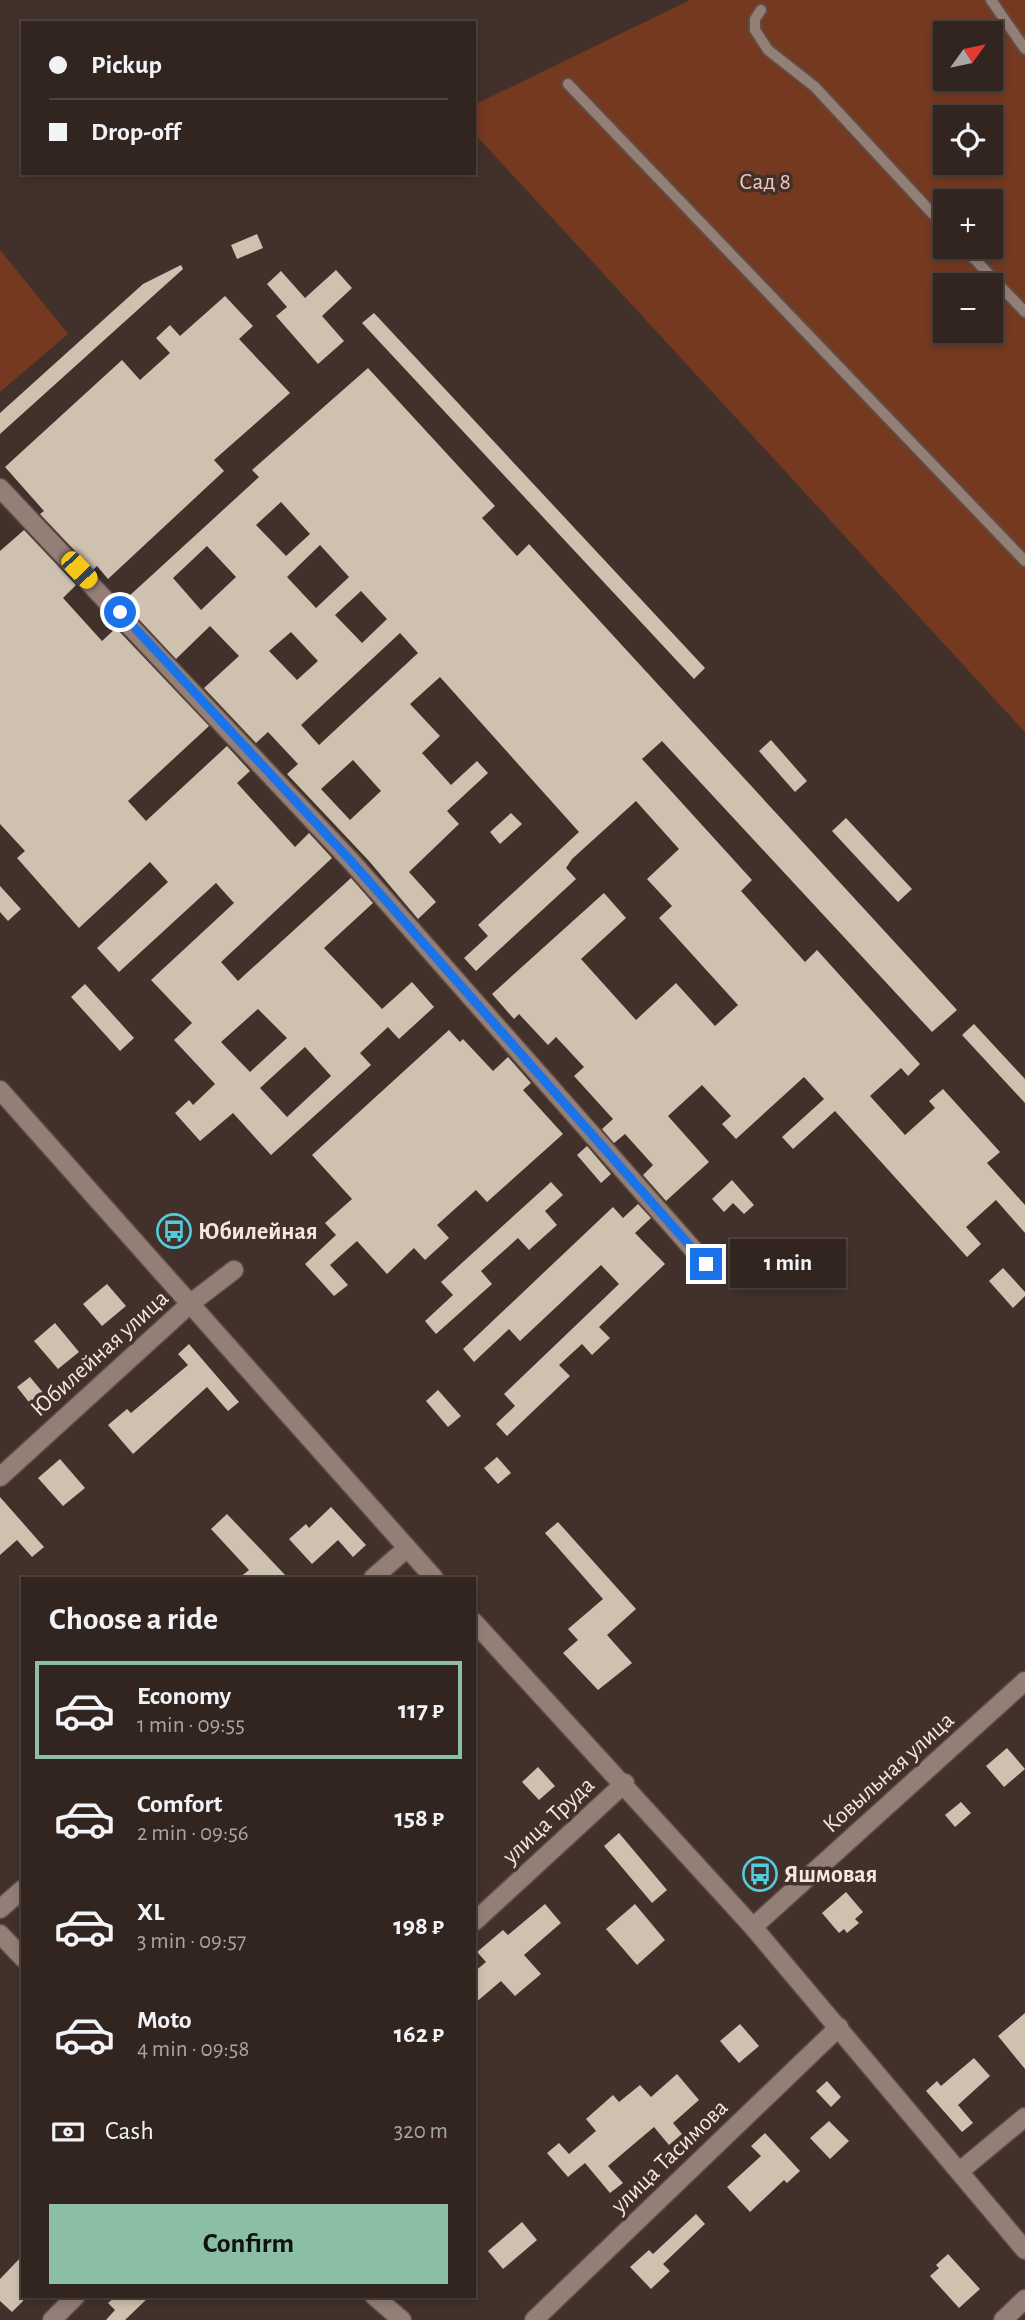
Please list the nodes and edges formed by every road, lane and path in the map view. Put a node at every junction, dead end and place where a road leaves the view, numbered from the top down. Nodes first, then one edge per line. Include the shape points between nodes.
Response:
1 (991, 0) edge
2 (761, 10) dead end
3 (1025, 49) edge
4 (568, 83) dead end
5 (933, 214) edge
6 (974, 259) edge
7 (1025, 313) edge
8 (0, 488) edge
9 (1025, 561) edge
10 (0, 1090) edge
11 (706, 1264) dead end
12 (234, 1270) dead end
13 (191, 1303) junction
14 (0, 1477) edge
15 (406, 1549) junction
16 (374, 1577) edge
17 (433, 1577) edge
18 (476, 1624) edge
19 (1025, 1681) edge
20 (625, 1783) junction
21 (21, 1891) edge
22 (0, 1909) edge
23 (476, 1920) edge
24 (753, 1927) junction
25 (0, 1934) edge
26 (21, 1956) edge
27 (839, 2027) junction
28 (1025, 2118) edge
29 (960, 2171) junction
30 (1025, 2250) edge
31 (74, 2298) edge
32 (376, 2298) edge
33 (1025, 2299) edge
34 (52, 2320) edge
35 (402, 2320) edge
36 (534, 2320) edge
37 (1003, 2320) edge

1 - 3 lane
2 - 5 lane via 755,30 768,50 815,87
4 - 9 lane
6 - 7 lane
8 - 11 street via 351,861
10 - 13 street
12 - 13 street, Юбилейная улица
13 - 14 street, Юбилейная улица
13 - 15 street
15 - 16 street
15 - 17 street
18 - 20 street
19 - 24 street, Ковыльная улица
20 - 23 street, улица Труда
20 - 24 street
21 - 22 street
24 - 27 street
25 - 26 street
27 - 29 street
27 - 36 street, улица Тасимова
28 - 29 street
29 - 30 street
31 - 34 street
32 - 35 street
33 - 37 street

